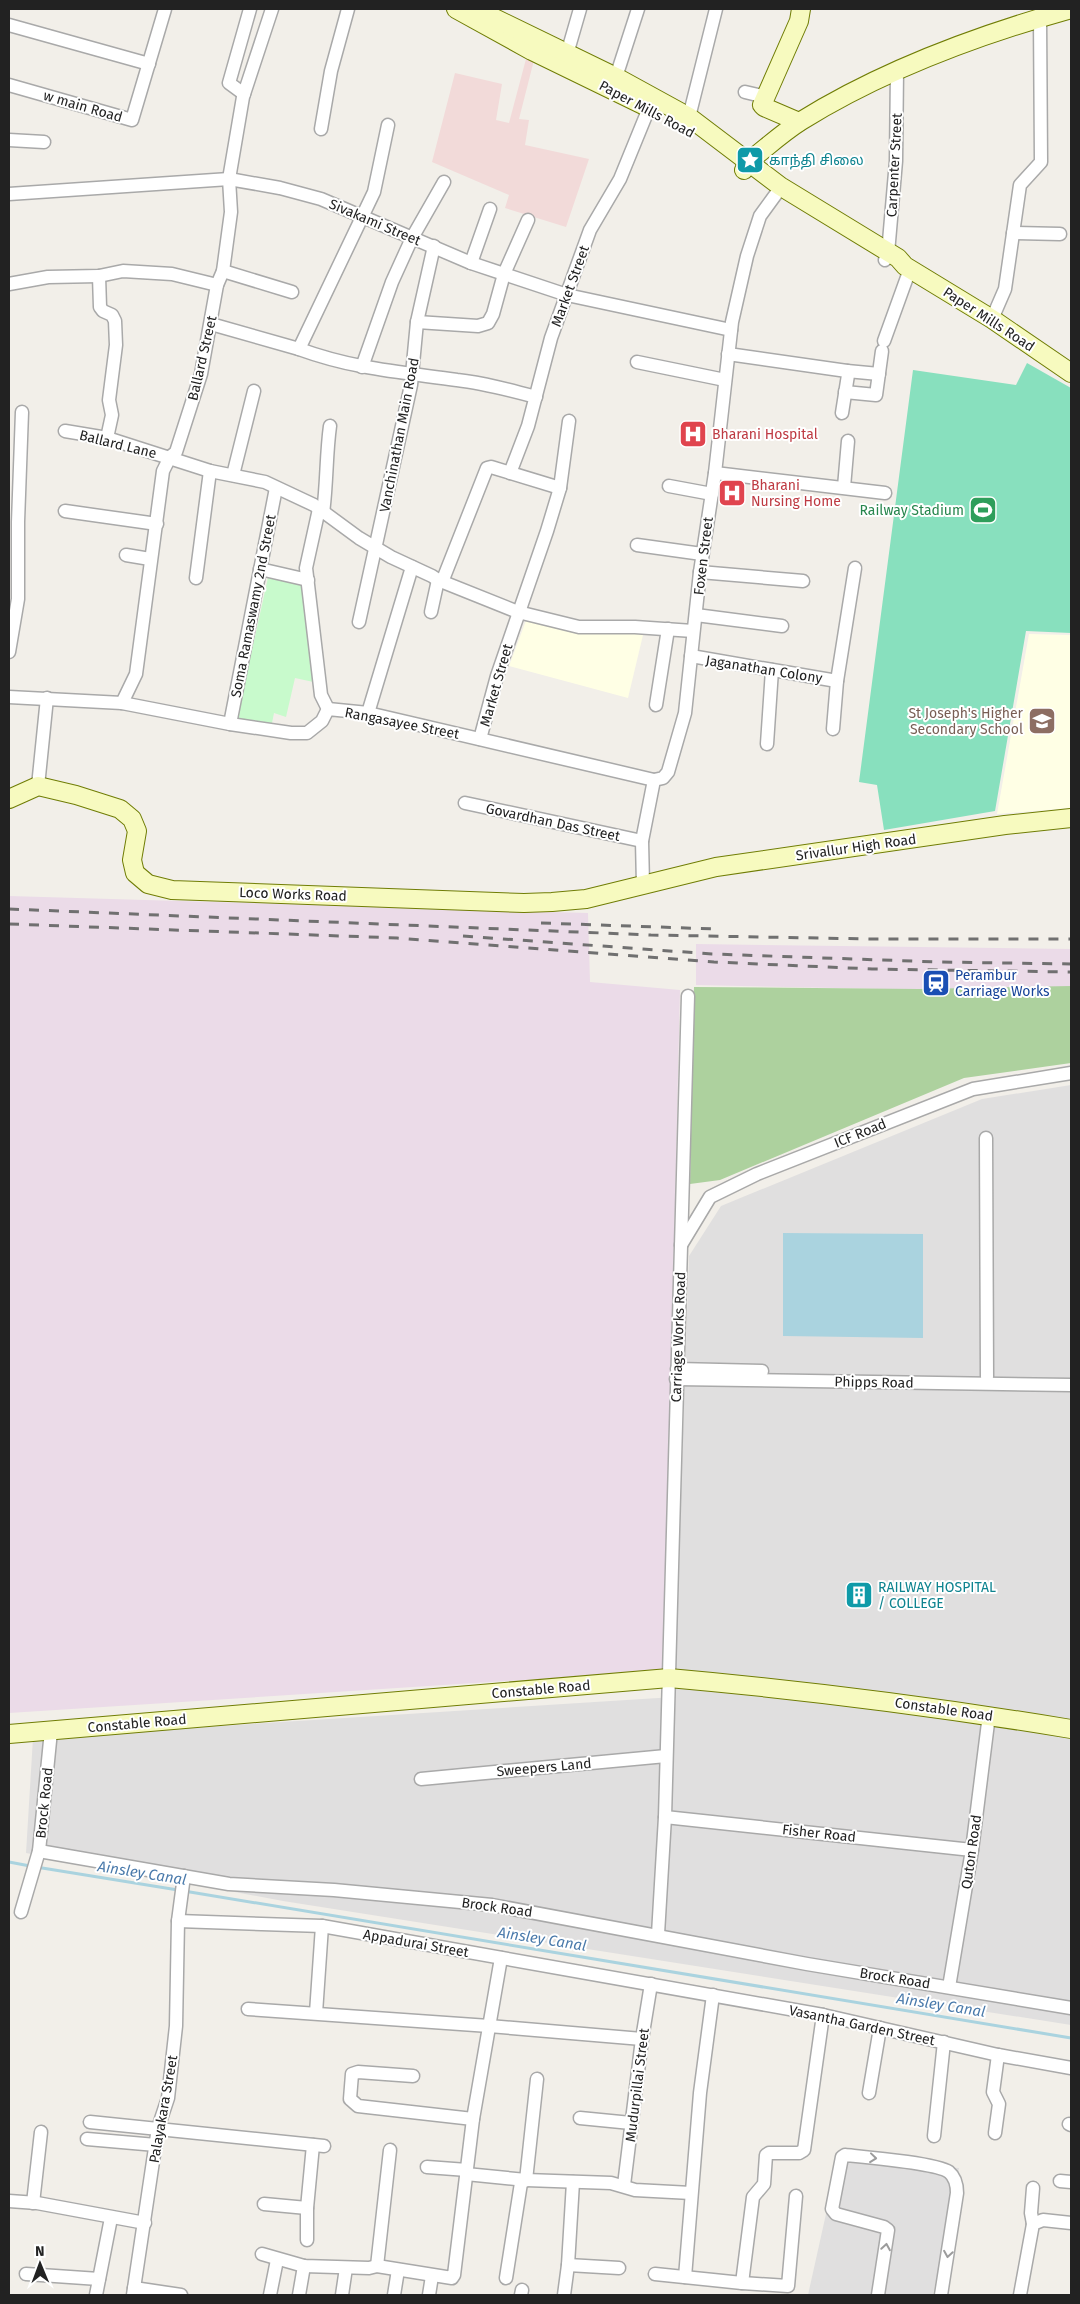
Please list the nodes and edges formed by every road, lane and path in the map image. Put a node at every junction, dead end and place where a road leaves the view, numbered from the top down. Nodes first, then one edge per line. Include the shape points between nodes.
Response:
1 (165, 9) edge
2 (250, 9) edge
3 (272, 9) edge
4 (348, 9) edge
5 (456, 9) edge
6 (476, 9) edge
7 (580, 9) edge
8 (638, 9) edge
9 (716, 9) edge
10 (801, 9) edge
11 (1071, 9) edge
12 (1034, 15) edge
13 (9, 25) edge
14 (567, 54) junction
15 (149, 64) junction
16 (897, 70) junction
17 (616, 77) junction
18 (9, 85) edge
19 (745, 92) dead end
20 (244, 94) junction
21 (766, 97) junction
22 (649, 108) junction
23 (690, 122) junction
24 (799, 122) junction
25 (388, 125) dead end
26 (321, 129) dead end
27 (9, 140) edge
28 (44, 142) dead end
29 (746, 166) junction
30 (229, 179) junction
31 (444, 182) dead end
32 (9, 194) edge
33 (776, 194) junction
34 (490, 209) dead end
35 (363, 217) junction
36 (528, 220) dead end
37 (1013, 233) junction
38 (1060, 234) dead end
39 (412, 238) junction
40 (434, 246) junction
41 (886, 256) junction
42 (470, 263) junction
43 (908, 267) junction
44 (223, 271) junction
45 (504, 274) junction
46 (99, 276) junction
47 (9, 284) edge
48 (217, 285) junction
49 (292, 292) dead end
50 (566, 295) junction
51 (992, 319) junction
52 (417, 322) junction
53 (211, 324) junction
54 (731, 330) junction
55 (299, 349) junction
56 (728, 354) junction
57 (637, 362) dead end
58 (362, 367) junction
59 (847, 371) junction
60 (1071, 372) edge
61 (879, 374) junction
62 (412, 376) junction
63 (725, 380) junction
64 (254, 391) dead end
65 (845, 392) junction
66 (536, 397) junction
67 (22, 412) dead end
68 (842, 413) dead end
69 (569, 421) dead end
70 (330, 426) dead end
71 (65, 431) dead end
72 (107, 438) junction
73 (848, 441) dead end
74 (170, 457) junction
75 (210, 471) junction
76 (510, 473) junction
77 (715, 473) junction
78 (233, 475) junction
79 (669, 486) dead end
80 (844, 487) junction
81 (276, 488) junction
82 (560, 488) junction
83 (885, 493) dead end
84 (712, 494) junction
85 (65, 511) dead end
86 (321, 511) junction
87 (157, 524) junction
88 (637, 545) dead end
89 (376, 549) junction
90 (702, 554) junction
91 (126, 555) dead end
92 (150, 559) junction
93 (412, 567) junction
94 (855, 568) dead end
95 (260, 569) junction
96 (700, 572) junction
97 (196, 578) dead end
98 (308, 580) junction
99 (440, 581) junction
100 (803, 582) dead end
101 (13, 596) edge
102 (430, 612) dead end
103 (518, 612) junction
104 (696, 615) junction
105 (360, 622) dead end
106 (782, 626) dead end
107 (668, 629) junction
108 (693, 631) junction
109 (9, 652) edge
110 (691, 656) junction
111 (772, 670) junction
112 (837, 681) junction
113 (9, 697) edge
114 (48, 698) junction
115 (122, 704) junction
116 (656, 705) dead end
117 (328, 709) junction
118 (368, 713) junction
119 (230, 724) junction
120 (833, 729) dead end
121 (480, 739) junction
122 (767, 744) dead end
123 (654, 780) junction
124 (38, 786) junction
125 (9, 799) edge
126 (465, 804) dead end
127 (1071, 818) edge
128 (642, 841) junction
129 (643, 885) junction
130 (688, 996) dead end
131 (1071, 1073) edge
132 (986, 1138) dead end
133 (680, 1246) junction
134 (677, 1374) junction
135 (987, 1377) junction
136 (1071, 1378) edge
137 (1071, 1386) edge
138 (669, 1678) junction
139 (989, 1716) junction
140 (1071, 1729) edge
141 (51, 1730) junction
142 (9, 1734) edge
143 (666, 1756) junction
144 (421, 1779) dead end
145 (665, 1817) junction
146 (972, 1850) junction
147 (36, 1861) junction
148 (184, 1876) junction
149 (22, 1912) dead end
150 (178, 1921) junction
151 (322, 1926) junction
152 (658, 1934) junction
153 (501, 1958) junction
154 (651, 1984) junction
155 (950, 1987) junction
156 (713, 1995) junction
157 (1071, 2008) edge
158 (248, 2009) dead end
159 (316, 2013) junction
160 (823, 2015) junction
161 (489, 2026) junction
162 (880, 2028) junction
163 (642, 2039) junction
164 (944, 2042) junction
165 (998, 2055) junction
166 (1071, 2068) edge
167 (413, 2076) dead end
168 (537, 2079) dead end
169 (869, 2093) dead end
170 (580, 2118) dead end
171 (473, 2119) junction
172 (90, 2122) dead end
173 (631, 2123) junction
174 (158, 2128) junction
175 (41, 2132) dead end
176 (995, 2133) dead end
177 (934, 2136) dead end
178 (87, 2139) dead end
179 (156, 2145) junction
180 (390, 2150) dead end
181 (427, 2167) dead end
182 (466, 2172) junction
183 (526, 2180) junction
184 (573, 2182) junction
185 (624, 2185) junction
186 (1033, 2188) dead end
187 (691, 2193) junction
188 (796, 2196) dead end
189 (9, 2201) edge
190 (33, 2203) junction
191 (264, 2204) dead end
192 (307, 2208) junction
193 (111, 2218) junction
194 (145, 2223) junction
195 (1071, 2223) edge
196 (1033, 2224) junction
197 (307, 2240) dead end
198 (262, 2254) dead end
199 (277, 2260) junction
200 (568, 2265) junction
201 (304, 2266) junction
202 (377, 2266) junction
203 (346, 2268) junction
204 (620, 2268) dead end
205 (398, 2270) junction
206 (26, 2274) dead end
207 (655, 2274) dead end
208 (432, 2276) junction
209 (685, 2277) junction
210 (506, 2278) dead end
211 (99, 2279) junction
212 (742, 2283) junction
213 (133, 2292) edge
214 (96, 2295) edge
215 (181, 2295) edge
216 (270, 2295) edge
217 (299, 2295) edge
218 (342, 2295) edge
219 (394, 2295) edge
220 (428, 2295) edge
221 (564, 2295) edge
222 (878, 2295) edge
223 (941, 2295) edge
224 (1020, 2295) edge

1 - 15 street, w main Road
2 - 20 street via 229,83
3 - 20 street, Ballard Street
4 - 26 street via 331,71
5 - 22 street, Paper Mills Road via 532,51
6 - 14 street
7 - 14 street
8 - 17 street
9 - 23 street
10 - 21 street via 799,21
11 - 12 street
12 - 16 street
12 - 37 street via 1041,162 1020,185
13 - 15 street
14 - 17 street
15 - 18 street, w main Road via 132,120
16 - 24 street
16 - 41 street, Carpenter Street via 896,160
17 - 23 street
19 - 21 street
20 - 30 street, Ballard Street
21 - 24 street via 762,104 764,107
22 - 23 street, Paper Mills Road
22 - 50 street, Market Street via 620,179 590,230
23 - 29 street, Paper Mills Road
24 - 29 street
25 - 35 street via 374,192
27 - 28 street
29 - 33 street, Paper Mills Road
29 - 41 street, Paper Mills Road
30 - 32 street, Sivakami Street
30 - 35 street, Sivakami Street via 321,199
30 - 44 street, Ballard Street via 231,212
31 - 39 street
33 - 41 street, Paper Mills Road
33 - 54 street, Foxen Street via 760,216 747,256
34 - 42 street
35 - 39 street, Sivakami Street
35 - 55 street
36 - 45 street
37 - 38 street
37 - 51 street via 1005,289
39 - 40 street, Sivakami Street
39 - 58 street via 392,282
40 - 42 street, Sivakami Street
40 - 52 street, Vanchinathan Main Road
41 - 43 street, Paper Mills Road via 894,266
42 - 45 street, Sivakami Street
43 - 51 street, Paper Mills Road
43 - 61 street via 883,346
44 - 48 street, Ballard Street
44 - 49 street
45 - 50 street, Sivakami Street
45 - 52 street via 488,323 478,326
46 - 47 street via 48,277
46 - 48 street via 124,271 172,274
46 - 72 street via 100,307 115,321 116,345 109,400 112,415
48 - 53 street, Ballard Street
50 - 54 street, Sivakami Street
50 - 66 street, Market Street
51 - 60 street, Paper Mills Road
52 - 62 street, Vanchinathan Main Road
53 - 55 street
53 - 74 street, Ballard Street via 201,374 176,452
54 - 56 street, Foxen Street
55 - 58 street
56 - 59 street
56 - 63 street, Foxen Street
57 - 63 street
58 - 62 street
59 - 61 street
59 - 65 street
61 - 65 street via 876,395
62 - 66 street via 470,382
62 - 89 street, Vanchinathan Main Road
63 - 77 street, Foxen Street
64 - 78 street
65 - 68 street
66 - 76 street, Market Street
67 - 101 street
69 - 82 street, Market Street
70 - 86 street via 327,484
71 - 72 street, Ballard Lane
72 - 74 street, Ballard Lane
73 - 80 street
74 - 75 street, Ballard Lane
74 - 87 street, Ballard Street via 163,471
75 - 78 street, Ballard Lane
75 - 97 street
76 - 82 street
76 - 99 street via 491,467 486,469
77 - 80 street
77 - 84 street, Foxen Street
78 - 81 street, Ballard Lane via 265,482
79 - 84 street
80 - 83 street
81 - 86 street, Ballard Lane via 297,495
81 - 95 street, Soma Ramaswamy 2nd Street
82 - 103 street, Market Street
84 - 90 street, Foxen Street
85 - 87 street
86 - 89 street, Ballard Lane
86 - 98 street via 306,568
87 - 92 street, Ballard Street
88 - 90 street
89 - 93 street, Ballard Lane
89 - 105 street, Vanchinathan Main Road
90 - 96 street, Foxen Street
91 - 92 street
92 - 115 street, Ballard Street via 136,674
93 - 99 street, Ballard Lane
93 - 118 street
94 - 112 street
95 - 98 street
95 - 119 street, Soma Ramaswamy 2nd Street
96 - 100 street
96 - 104 street, Foxen Street
98 - 117 street via 321,695
99 - 102 street
99 - 103 street, Ballard Lane
101 - 109 street
103 - 107 street, Ballard Lane via 580,627
103 - 121 street, Market Street
104 - 106 street
104 - 108 street, Foxen Street
107 - 108 street, Ballard Lane
107 - 116 street
108 - 110 street, Foxen Street
110 - 111 street, Jaganathan Colony
110 - 123 street, Foxen Street via 685,713 668,772 663,778
111 - 112 street, Jaganathan Colony
111 - 122 street
112 - 120 street
113 - 114 street, Rangasayee Street
114 - 115 street, Rangasayee Street
114 - 124 street
115 - 119 street, Rangasayee Street
117 - 118 street, Rangasayee Street
117 - 119 street, Rangasayee Street via 322,721 307,732 291,733
118 - 121 street, Rangasayee Street
121 - 123 street, Rangasayee Street
123 - 128 street
124 - 125 street
124 - 129 street, Loco Works Road via 120,809 132,819 137,831 132,860 135,872 148,884 172,890 524,903 586,899
126 - 128 street, Govardhan Das Street
127 - 129 street, Srivallur High Road via 716,867
128 - 129 street
130 - 133 street, Carriage Works Road
131 - 133 street, ICF Road via 973,1089 757,1174 710,1197
132 - 135 street
133 - 134 street, Carriage Works Road
134 - 135 street, Phipps Road
134 - 137 street, Phipps Road
134 - 138 street, Carriage Works Road
135 - 136 street, Phipps Road
138 - 139 street, Constable Road via 774,1687
138 - 141 street, Constable Road
138 - 143 street
139 - 140 street, Constable Road
139 - 146 street, Quton Road
141 - 142 street, Constable Road
141 - 147 street, Brock Road
143 - 144 street, Sweepers Land
143 - 145 street
145 - 146 street, Fisher Road
145 - 152 street
146 - 155 street, Quton Road
147 - 148 street, Brock Road
147 - 149 street
148 - 150 street, Palayakara Street
148 - 152 street, Brock Road via 229,1884 492,1905
150 - 151 street, Appadurai Street
150 - 174 street, Palayakara Street via 176,2026 168,2098
151 - 153 street, Appadurai Street
151 - 159 street
152 - 155 street, Brock Road via 807,1964
153 - 154 street, Appadurai Street
153 - 161 street
154 - 156 street, Vasantha Garden Street
154 - 163 street, Mudurpillai Street
155 - 157 street, Brock Road
156 - 160 street, Vasantha Garden Street
156 - 187 street
158 - 159 street
159 - 161 street
160 - 162 street, Vasantha Garden Street
160 - 212 street via 804,2150 766,2155 764,2184 752,2197
161 - 163 street
161 - 171 street
162 - 164 street, Vasantha Garden Street
162 - 169 street
163 - 173 street, Mudurpillai Street
164 - 165 street, Vasantha Garden Street
164 - 177 street
165 - 166 street, Vasantha Garden Street
165 - 176 street via 993,2092 999,2104
167 - 171 street via 352,2074 350,2099 358,2106
168 - 183 street
170 - 173 street
171 - 182 street
172 - 174 street
173 - 185 street, Mudurpillai Street
174 - 179 street, Palayakara Street
174 - 192 street via 318,2145
175 - 190 street
178 - 179 street
179 - 194 street, Palayakara Street
180 - 202 street
181 - 182 street
182 - 183 street
182 - 208 street via 454,2275 449,2279
183 - 184 street
183 - 210 street via 521,2183
184 - 185 street
184 - 200 street
185 - 187 street via 635,2190
186 - 196 street
187 - 209 street
188 - 212 street via 788,2286
189 - 190 street
190 - 193 street
191 - 192 street
192 - 197 street
193 - 194 street
193 - 211 street
194 - 213 street, Palayakara Street
195 - 196 street via 1043,2220
196 - 224 street
198 - 199 street
199 - 201 street
199 - 216 street
200 - 204 street
200 - 221 street
201 - 203 street
201 - 217 street
202 - 203 street
202 - 205 street
203 - 218 street
205 - 208 street
205 - 219 street
206 - 211 street
207 - 209 street
208 - 220 street
209 - 212 street
211 - 214 street
213 - 215 street
222 -> 223 street via 888,2230 836,2214 832,2208 845,2155 946,2170 954,2178 957,2193

